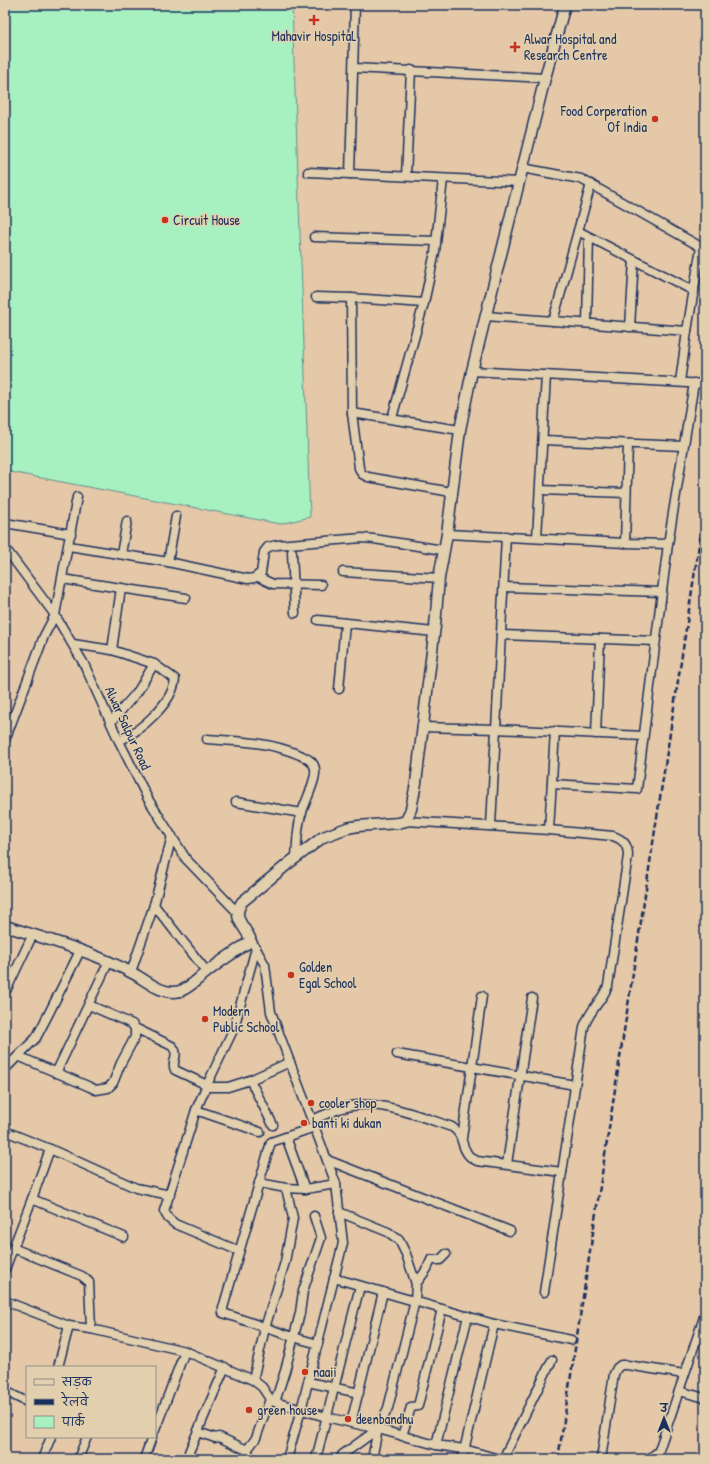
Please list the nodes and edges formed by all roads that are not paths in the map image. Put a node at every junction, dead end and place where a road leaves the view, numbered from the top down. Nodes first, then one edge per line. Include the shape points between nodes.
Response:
1 (355, 5) edge
2 (565, 5) edge
3 (354, 68) junction
4 (411, 70) junction
5 (545, 78) junction
6 (522, 168) junction
7 (308, 172) dead end
8 (350, 174) junction
9 (406, 176) junction
10 (443, 179) junction
11 (519, 182) junction
12 (591, 184) junction
13 (578, 231) junction
14 (314, 237) dead end
15 (589, 237) junction
16 (436, 241) junction
17 (634, 260) junction
18 (694, 291) junction
19 (316, 297) dead end
20 (351, 298) junction
21 (424, 303) junction
22 (486, 316) junction
23 (553, 321) junction
24 (587, 324) junction
25 (630, 327) junction
26 (686, 330) junction
27 (472, 371) junction
28 (546, 375) junction
29 (680, 382) junction
30 (694, 383) junction
31 (705, 384) edge
32 (352, 412) junction
33 (392, 418) junction
34 (460, 430) junction
35 (543, 440) junction
36 (628, 444) junction
37 (683, 446) junction
38 (540, 490) junction
39 (451, 492) junction
40 (626, 493) junction
41 (77, 497) dead end
42 (176, 516) dead end
43 (127, 521) dead end
44 (5, 523) edge
45 (71, 534) junction
46 (447, 534) junction
47 (506, 536) junction
48 (537, 538) junction
49 (625, 543) junction
50 (668, 544) junction
51 (69, 546) junction
52 (5, 548) edge
53 (443, 550) junction
54 (292, 552) dead end
55 (121, 554) junction
56 (168, 562) junction
57 (343, 572) dead end
58 (258, 577) junction
59 (439, 578) junction
60 (62, 579) junction
61 (294, 584) junction
62 (321, 585) dead end
63 (504, 587) junction
64 (121, 588) junction
65 (662, 592) junction
66 (186, 598) dead end
67 (296, 613) dead end
68 (55, 615) junction
69 (318, 620) dead end
70 (345, 623) junction
71 (434, 632) junction
72 (501, 635) junction
73 (600, 638) junction
74 (655, 640) junction
75 (73, 644) junction
76 (112, 650) junction
77 (154, 664) junction
78 (339, 689) dead end
79 (111, 722) junction
80 (422, 727) junction
81 (496, 729) junction
82 (555, 732) junction
83 (596, 734) junction
84 (643, 736) junction
85 (207, 739) dead end
86 (5, 740) edge
87 (119, 741) junction
88 (552, 784) junction
89 (236, 802) dead end
90 (302, 813) junction
91 (406, 821) junction
92 (491, 826) junction
93 (549, 830) junction
94 (172, 836) junction
95 (296, 858) junction
96 (154, 905) junction
97 (238, 913) junction
98 (5, 926) edge
99 (33, 934) junction
100 (250, 938) junction
101 (256, 948) junction
102 (80, 951) junction
103 (109, 961) junction
104 (131, 972) junction
105 (207, 972) junction
106 (5, 993) edge
107 (482, 996) dead end
108 (532, 998) dead end
109 (89, 1005) junction
110 (135, 1028) junction
111 (397, 1054) dead end
112 (18, 1056) junction
113 (290, 1062) junction
114 (472, 1067) junction
115 (5, 1069) edge
116 (56, 1073) junction
117 (520, 1076) junction
118 (250, 1080) junction
119 (575, 1084) junction
120 (206, 1086) junction
121 (196, 1110) junction
122 (313, 1124) junction
123 (273, 1125) dead end
124 (5, 1131) edge
125 (260, 1132) dead end
126 (286, 1137) junction
127 (462, 1138) junction
128 (50, 1149) junction
129 (327, 1160) junction
130 (507, 1164) junction
131 (562, 1172) junction
132 (259, 1183) junction
133 (336, 1184) junction
134 (286, 1188) junction
135 (305, 1189) junction
136 (170, 1195) junction
137 (32, 1200) junction
138 (339, 1212) junction
139 (314, 1216) dead end
140 (510, 1231) dead end
141 (124, 1237) dead end
142 (13, 1248) junction
143 (239, 1251) junction
144 (446, 1254) dead end
145 (5, 1269) edge
146 (334, 1278) junction
147 (416, 1284) junction
148 (360, 1286) junction
149 (383, 1292) junction
150 (544, 1292) dead end
151 (5, 1301) edge
152 (415, 1301) junction
153 (442, 1309) junction
154 (705, 1314) edge
155 (468, 1316) junction
156 (494, 1324) junction
157 (69, 1326) junction
158 (266, 1328) junction
159 (91, 1329) junction
160 (293, 1337) junction
161 (571, 1340) dead end
162 (318, 1344) junction
163 (186, 1351) junction
164 (552, 1360) dead end
165 (58, 1366) edge
166 (225, 1367) junction
167 (684, 1374) junction
168 (253, 1380) junction
169 (308, 1382) junction
170 (334, 1388) junction
171 (5, 1391) edge
172 (679, 1391) junction
173 (359, 1393) junction
174 (705, 1398) edge
175 (272, 1400) junction
176 (26, 1402) edge
177 (301, 1410) junction
178 (326, 1417) junction
179 (352, 1423) junction
180 (156, 1427) edge
181 (378, 1429) junction
182 (198, 1432) junction
183 (402, 1436) junction
184 (51, 1438) edge
185 (87, 1438) edge
186 (152, 1438) edge
187 (436, 1445) junction
188 (247, 1450) junction
189 (464, 1450) junction
190 (189, 1452) dead end
191 (657, 1456) edge
192 (42, 1459) edge
193 (78, 1459) edge
194 (144, 1459) edge
195 (251, 1459) edge
196 (287, 1459) edge
197 (316, 1459) edge
198 (342, 1459) edge
199 (372, 1459) edge
200 (462, 1459) edge
201 (499, 1459) edge
202 (503, 1459) edge
203 (601, 1459) edge
204 (648, 1459) edge

1 - 3 street
2 - 5 street
3 - 4 street
3 - 8 street
4 - 5 street
4 - 9 street
5 - 6 street
6 - 11 street
6 - 12 street via 581,179
7 - 8 street
8 - 9 street
9 - 10 street
10 - 11 street
10 - 16 street
11 - 22 street
12 - 13 street
12 - 18 street via 701,247
13 - 15 street
13 - 23 street
14 - 16 street
15 - 17 street
15 - 24 street
16 - 21 street
17 - 18 street
17 - 25 street
18 - 26 street
19 - 20 street
20 - 21 street
20 - 32 street
21 - 33 street
22 - 23 street
22 - 27 street
23 - 24 street
24 - 25 street
25 - 26 street
26 - 29 street
27 - 28 street
27 - 34 street
28 - 29 street
28 - 35 street
29 - 30 street
30 - 31 street
30 - 37 street
32 - 33 street
32 - 39 street via 359,468 362,474
33 - 34 street
34 - 39 street
35 - 36 street
35 - 38 street
36 - 37 street
36 - 40 street
37 - 50 street
38 - 40 street
38 - 48 street
39 - 46 street
40 - 49 street
41 - 45 street
42 - 56 street
43 - 55 street
44 - 45 street
45 - 51 street
46 - 47 street
46 - 53 street
47 - 48 street
47 - 63 street
48 - 49 street
49 - 50 street
50 - 65 street
51 - 55 street
51 - 60 street
52 - 68 street, Alwar Salpur Road
53 - 58 street via 362,538 277,545 268,547 264,552 262,573
53 - 59 street
54 - 61 street
55 - 56 street
56 - 58 street via 248,579
57 - 59 street
58 - 61 street via 273,584
59 - 71 street
60 - 64 street
60 - 68 street
61 - 62 street
61 - 67 street
63 - 65 street
63 - 72 street
64 - 66 street
64 - 76 street
65 - 74 street
68 - 75 street, Alwar Salpur Road
68 - 86 street via 44,636
69 - 70 street
70 - 71 street
70 - 78 street
71 - 80 street
72 - 73 street
72 - 81 street
73 - 74 street
73 - 83 street
74 - 84 street
75 - 76 street
75 - 79 street, Alwar Salpur Road
76 - 77 street
77 - 79 street via 138,691
77 - 87 street via 175,679 174,686 146,724
79 - 87 street, Alwar Salpur Road
80 - 81 street
80 - 91 street via 416,783
81 - 82 street
81 - 92 street
82 - 83 street
82 - 88 street
83 - 84 street
84 - 88 street via 636,789
85 - 90 street via 271,745 307,758 316,769
87 - 94 street, Alwar Salpur Road via 148,799
88 - 93 street
89 - 90 street
90 - 95 street
91 - 92 street
91 - 95 street via 347,828 323,837
92 - 93 street
93 - 119 street via 613,836 625,842 628,848 608,986 585,1022
94 - 96 street
94 - 97 street, Alwar Salpur Road via 186,859
95 - 97 street via 247,896
96 - 104 street
96 - 105 street
97 - 100 street via 238,918
98 - 99 street
99 - 102 street
99 - 106 street
100 - 101 street
100 - 105 street via 249,942
101 - 113 street via 265,965 271,1012
101 - 120 street via 234,1028
102 - 103 street
102 - 112 street via 36,1038
103 - 104 street
103 - 109 street
104 - 105 street via 170,993 186,989
107 - 114 street
108 - 117 street
109 - 110 street via 132,1024
109 - 116 street
110 - 116 street via 135,1037 108,1088 96,1090
110 - 120 street via 172,1046 176,1053 175,1070
111 - 114 street
112 - 115 street
112 - 116 street
113 - 118 street
113 - 122 street
114 - 117 street
114 - 127 street
117 - 119 street
117 - 130 street
118 - 120 street via 228,1087
118 - 123 street
119 - 131 street
120 - 121 street
121 - 125 street
121 - 136 street
122 - 126 street
122 - 127 street via 344,1107 375,1106 452,1127 458,1130
122 - 129 street
124 - 128 street
126 - 132 street via 271,1142
126 - 135 street
127 - 130 street via 470,1157 477,1161
128 - 136 street via 136,1188
128 - 137 street
129 - 133 street
129 - 140 street
130 - 131 street
131 - 150 street
132 - 134 street
132 - 143 street
133 - 135 street
133 - 138 street
134 - 135 street
134 - 158 street via 293,1218 285,1262
136 - 143 street via 164,1211 175,1224
137 - 141 street
137 - 142 street
138 - 146 street via 343,1243
138 - 147 street via 388,1232 399,1240
139 - 160 street via 322,1238 303,1291
142 - 145 street
142 - 159 street via 82,1276 89,1282
143 - 158 street via 223,1313
144 - 147 street via 440,1260 432,1260
146 - 148 street
146 - 162 street
147 - 152 street
148 - 149 street
148 - 170 street
149 - 152 street
149 - 173 street
151 - 157 street
152 - 153 street
152 - 181 street via 388,1408
153 - 155 street
153 - 183 street via 418,1406 412,1407
154 - 167 street
155 - 156 street
155 - 187 street
156 - 161 street
156 - 189 street
157 - 159 street
157 - 165 street
158 - 160 street
158 - 168 street
159 - 163 street
160 - 162 street
160 - 175 street via 285,1371
162 - 169 street
163 - 166 street
163 - 180 street
164 - 202 street
166 - 168 street
166 - 182 street
167 - 172 street
167 - 203 street via 627,1365 617,1368 612,1382
168 - 175 street
169 - 170 street
169 - 177 street
170 - 173 street
170 - 178 street
171 - 176 street
172 - 174 street
172 - 191 street
173 - 179 street
175 - 177 street
175 - 188 street via 256,1438
177 - 178 street
177 - 196 street
178 - 179 street
178 - 197 street
179 - 181 street
181 - 183 street
181 - 198 street via 342,1456
181 - 199 street
182 - 188 street via 219,1437
182 - 190 street
183 - 187 street
184 - 192 street
185 - 193 street
186 - 194 street
187 - 189 street
188 - 195 street
189 - 200 street
189 - 201 street
191 - 204 street

